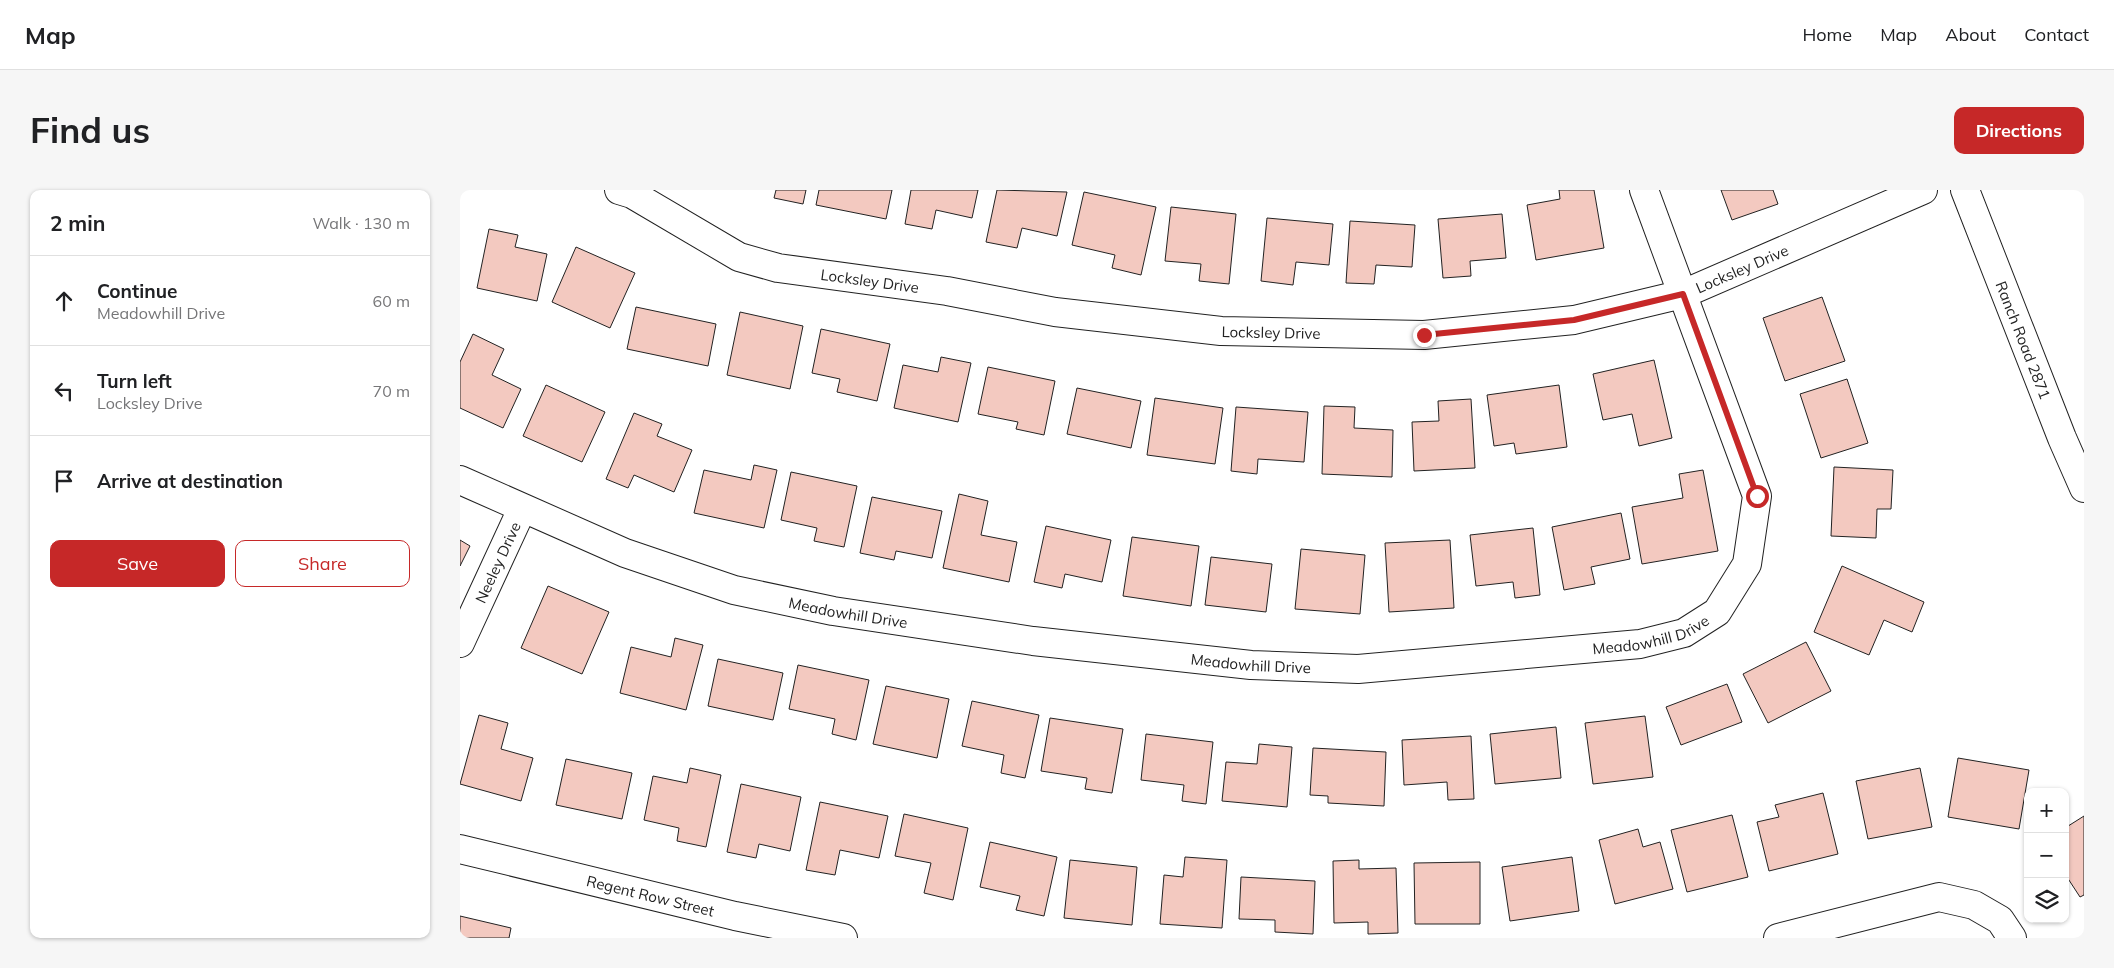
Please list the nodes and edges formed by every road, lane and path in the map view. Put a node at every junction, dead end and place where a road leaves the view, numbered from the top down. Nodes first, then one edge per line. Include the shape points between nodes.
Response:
1 (619, 190) edge
2 (1644, 190) edge
3 (1923, 190) edge
4 (1965, 190) edge
5 (1683, 294) junction
6 (460, 480) edge
7 (2084, 488) edge
8 (522, 509) junction
9 (460, 643) edge
10 (460, 849) edge
11 (733, 927) edge
12 (843, 938) edge
13 (1778, 938) edge
14 (2012, 938) edge

1 - 5 street, Locksley Drive via 632,194 739,257 778,268 947,291 1055,312 1221,331 1424,335 1574,320
2 - 5 street, Meadowhill Drive
3 - 5 street, Locksley Drive
4 - 7 street, Ranch Road 2871
5 - 8 street, Meadowhill Drive via 1757,496 1747,564 1717,612 1684,633 1640,644 1358,669 1251,665 1033,641 833,611 734,590 625,554
6 - 8 street, Meadowhill Drive
8 - 9 street, Neeley Drive
10 - 11 street, Regent Row Street
11 - 12 street, Regent Row Street
13 - 14 street via 1939,898 1974,905 2000,920

